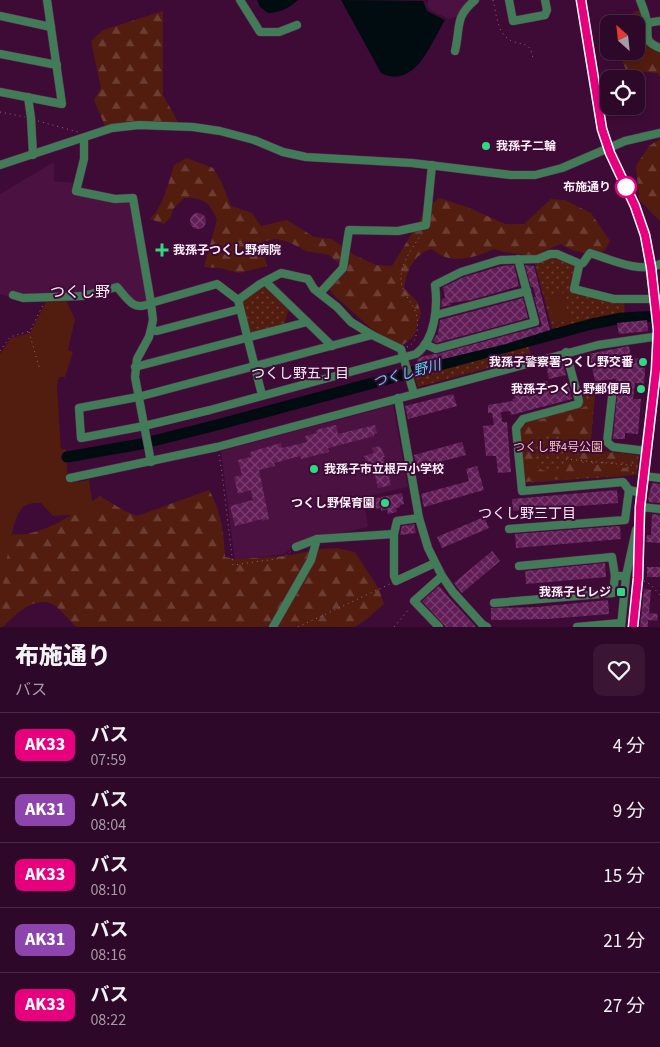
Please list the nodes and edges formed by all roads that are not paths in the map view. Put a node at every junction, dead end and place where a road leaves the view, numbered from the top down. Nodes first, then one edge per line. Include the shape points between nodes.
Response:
1 (47, 0) edge
2 (240, 0) edge
3 (475, 0) edge
4 (509, 0) edge
5 (545, 0) edge
6 (581, 0) edge
7 (640, 0) edge
8 (0, 16) edge
9 (660, 21) edge
10 (647, 23) junction
11 (51, 26) junction
12 (297, 26) dead end
13 (660, 48) edge
14 (456, 51) dead end
15 (0, 54) edge
16 (57, 65) junction
17 (0, 92) edge
18 (28, 98) junction
19 (660, 133) edge
20 (87, 137) junction
21 (608, 147) junction
22 (33, 155) junction
23 (0, 165) edge
24 (432, 165) junction
25 (518, 259) junction
26 (660, 264) edge
27 (579, 265) junction
28 (651, 267) junction
29 (266, 282) junction
30 (527, 291) junction
31 (320, 294) junction
32 (12, 296) dead end
33 (657, 299) edge
34 (238, 300) junction
35 (151, 303) junction
36 (240, 310) junction
37 (436, 315) junction
38 (307, 322) junction
39 (151, 330) junction
40 (372, 335) junction
41 (659, 336) edge
42 (248, 338) junction
43 (425, 344) junction
44 (332, 346) junction
45 (566, 352) junction
46 (404, 357) junction
47 (135, 367) junction
48 (255, 367) junction
49 (613, 388) dead end
50 (414, 394) junction
51 (262, 395) junction
52 (138, 397) junction
53 (398, 398) junction
54 (144, 426) junction
55 (647, 451) junction
56 (151, 462) junction
57 (644, 476) junction
58 (70, 478) dead end
59 (660, 478) edge
60 (629, 490) junction
61 (642, 493) junction
62 (640, 507) junction
63 (660, 509) edge
64 (640, 517) junction
65 (419, 518) junction
66 (509, 529) dead end
67 (394, 534) junction
68 (317, 539) junction
69 (296, 547) road end
70 (435, 564) junction
71 (519, 566) dead end
72 (442, 576) junction
73 (615, 576) junction
74 (626, 576) junction
75 (494, 602) dead end
76 (621, 625) edge
77 (273, 627) edge
78 (439, 627) edge
79 (487, 627) edge
80 (578, 627) edge
81 (633, 627) edge

1 - 11 street
2 - 12 street via 260,32 279,32
3 - 14 street via 460,17
4 - 5 street via 513,21 544,15 547,10
6 - 21 street via 598,115
7 - 10 street
8 - 11 street
9 - 10 street
10 - 13 street via 648,41
11 - 16 street
15 - 16 street
16 - 18 street via 62,104
17 - 18 street
18 - 22 street
19 - 21 street
20 - 22 street
20 - 24 street via 139,125 193,127 254,140 306,157
20 - 35 street via 76,191 115,199 133,198
21 - 24 street via 562,168 534,175
21 - 28 street via 643,227
22 - 23 street
24 - 31 street via 426,225 398,231 349,230 343,268
25 - 27 street via 557,254
25 - 30 street
25 - 37 street via 500,260 461,272 435,285
26 - 28 street
27 - 28 street via 590,253 642,268
27 - 33 street via 574,288 614,299
28 - 33 street
29 - 31 street via 281,273 308,279
29 - 34 street
29 - 38 street
30 - 37 street
30 - 43 street via 535,322 436,349
31 - 40 street via 351,322
32 - 35 street via 83,296 118,287 134,306
33 - 41 street
34 - 35 street via 217,284
34 - 36 street
35 - 39 street
36 - 39 street
36 - 42 street
37 - 43 street
38 - 42 street
38 - 44 street
39 - 47 street
40 - 44 street
40 - 46 street via 401,349
41 - 45 street
41 - 55 street
42 - 47 street
42 - 48 street
43 - 46 street via 416,354
44 - 48 street
45 - 50 street
45 - 60 street via 579,402 522,419 516,428 522,491 623,482
46 - 50 street
46 - 51 street
47 - 52 street
48 - 51 street
48 - 52 street
49 - 55 street via 607,442 613,447
50 - 53 street
51 - 54 street
52 - 54 street
52 - 54 street via 79,408 81,438
53 - 56 street
53 - 65 street
54 - 56 street
55 - 57 street
56 - 58 street
57 - 59 street
57 - 61 street
60 - 61 street
60 - 66 street via 625,520
61 - 62 street
62 - 63 street
62 - 64 street
64 - 74 street
64 - 81 street
65 - 67 street via 397,521
65 - 70 street
67 - 68 street
67 - 70 street via 396,582
68 - 69 street
68 - 77 street via 311,560
70 - 72 street
71 - 73 street via 612,557
72 - 78 street via 414,601
72 - 79 street via 465,606
73 - 74 street
73 - 75 street via 613,592
74 - 76 street
76 - 80 street

